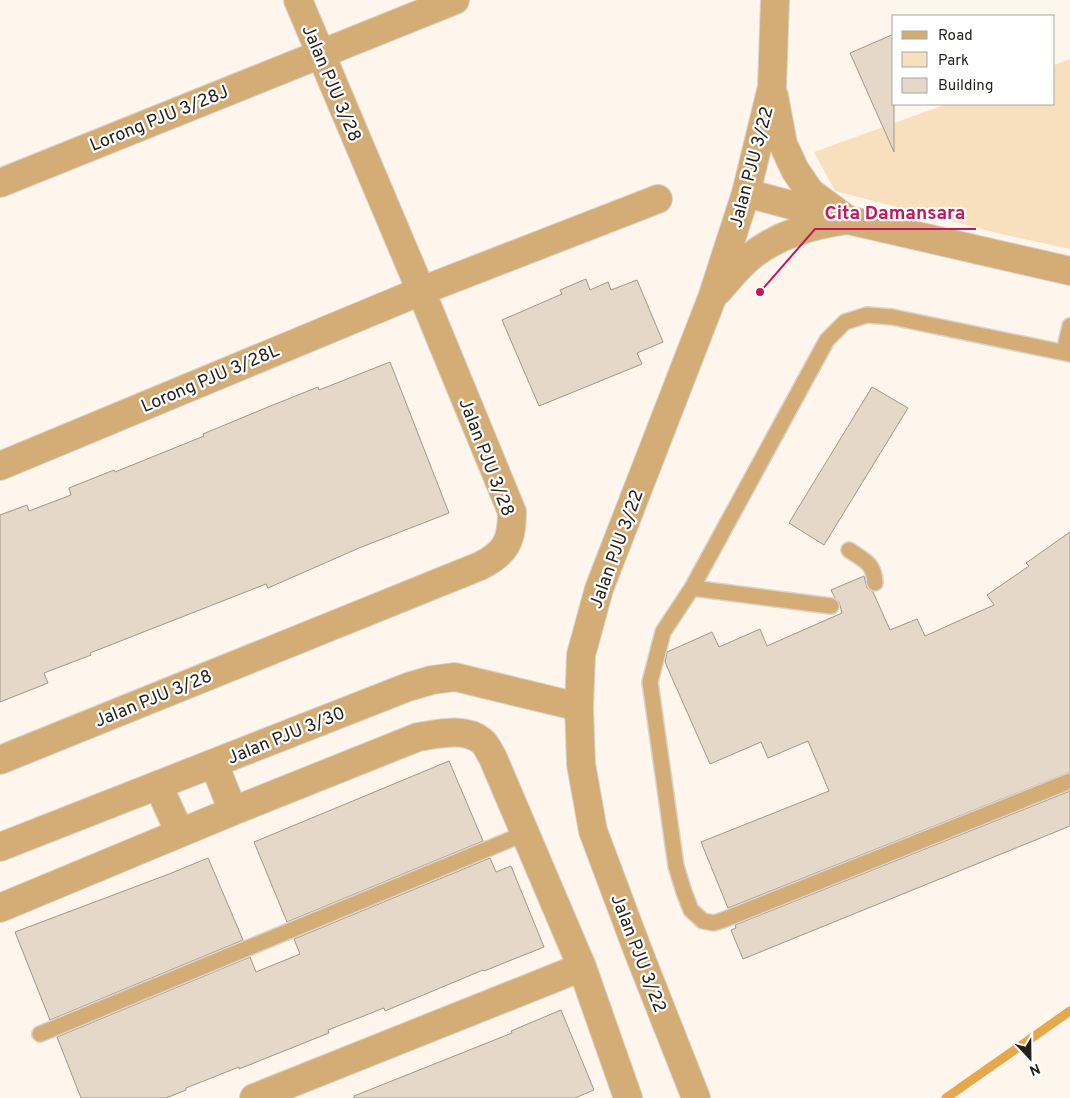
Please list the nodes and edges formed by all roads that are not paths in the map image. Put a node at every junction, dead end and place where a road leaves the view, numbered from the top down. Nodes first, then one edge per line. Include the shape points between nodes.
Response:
1 (298, 0) edge
2 (455, 0) edge
3 (774, 0) edge
4 (319, 53) junction
5 (772, 87) junction
6 (0, 183) edge
7 (746, 193) junction
8 (658, 199) dead end
9 (848, 220) junction
10 (1070, 271) edge
11 (421, 291) junction
12 (712, 298) junction
13 (1070, 326) edge
14 (1067, 353) edge
15 (0, 466) edge
16 (850, 550) dead end
17 (875, 582) dead end
18 (692, 588) junction
19 (831, 606) dead end
20 (579, 707) junction
21 (0, 760) edge
22 (214, 764) junction
23 (1070, 781) edge
24 (158, 785) junction
25 (233, 811) junction
26 (180, 833) junction
27 (526, 833) junction
28 (0, 847) edge
29 (0, 908) edge
30 (582, 967) junction
31 (40, 1034) dead end
32 (254, 1098) edge
33 (628, 1098) edge
34 (696, 1098) edge

1 - 4 street, Jalan PJU 3/28
2 - 4 street, Lorong PJU 3/28J
3 - 5 street, Jalan PJU 3/22
4 - 6 street, Lorong PJU 3/28J
4 - 11 street, Jalan PJU 3/28
5 - 7 street, Jalan PJU 3/22
5 - 9 street via 782,144 795,170 810,192
7 - 9 street
7 - 12 street, Jalan PJU 3/22
8 - 11 street, Lorong PJU 3/28L
9 - 10 street
9 - 12 street via 819,224 769,243 748,258
11 - 15 street, Lorong PJU 3/28L
11 - 21 street, Jalan PJU 3/28 via 512,512 512,529 506,545 495,558
12 - 20 street, Jalan PJU 3/22 via 599,589 581,655
13 - 14 lane
14 - 18 lane via 892,316 868,315 845,322 827,340
16 - 17 lane via 874,571
18 - 19 lane
18 - 23 lane via 664,632 650,682 676,866 691,910 704,921 723,920
20 - 22 street, Jalan PJU 3/30 via 455,676 408,687
20 - 34 street, Jalan PJU 3/22 via 580,764 593,831
22 - 24 street, Jalan PJU 3/30
22 - 25 street
24 - 26 street
24 - 28 street, Jalan PJU 3/30
25 - 26 street
25 - 27 street via 418,737 463,733 482,741 493,758
26 - 29 street
27 - 30 street
27 - 31 lane
30 - 32 street
30 - 33 street

